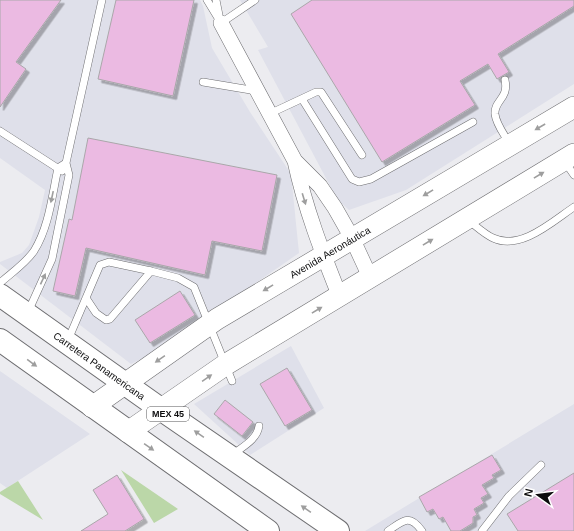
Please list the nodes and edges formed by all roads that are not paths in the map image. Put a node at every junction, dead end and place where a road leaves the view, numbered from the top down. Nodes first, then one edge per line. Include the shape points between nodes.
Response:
1 (102, 0) edge
2 (207, 0) edge
3 (216, 0) edge
4 (255, 0) edge
5 (221, 23) junction
6 (505, 80) dead end
7 (203, 82) dead end
8 (257, 91) junction
9 (302, 98) junction
10 (574, 107) edge
11 (269, 114) junction
12 (473, 122) dead end
13 (0, 131) edge
14 (510, 144) junction
15 (362, 155) dead end
16 (296, 161) junction
17 (66, 163) junction
18 (571, 163) edge
19 (58, 168) junction
20 (69, 175) junction
21 (574, 207) edge
22 (466, 219) junction
23 (46, 225) junction
24 (58, 229) junction
25 (352, 238) junction
26 (323, 255) junction
27 (151, 271) junction
28 (370, 277) junction
29 (0, 283) edge
30 (0, 295) edge
31 (340, 297) junction
32 (86, 298) junction
33 (27, 314) junction
34 (210, 324) junction
35 (0, 340) edge
36 (67, 343) junction
37 (229, 373) junction
38 (125, 384) junction
39 (92, 407) junction
40 (162, 410) junction
41 (259, 426) dead end
42 (128, 432) junction
43 (230, 456) junction
44 (541, 464) dead end
45 (268, 531) edge
46 (338, 531) edge
47 (388, 531) edge
48 (422, 531) edge
49 (482, 531) edge

1 - 17 lane
2 - 5 lane
3 - 5 lane
4 - 5 lane
5 - 8 street
6 - 14 lane via 506,92 496,107 495,114
7 - 8 lane
8 - 11 street
9 - 11 lane
9 - 12 lane via 352,179 359,182 371,179
9 - 15 lane via 316,92 324,93
10 -> 14 main road, Avenida Aeronáutica
11 - 16 street
13 - 19 lane
14 -> 25 main road, Avenida Aeronáutica
16 - 25 street via 320,186
16 -> 26 street via 302,194
17 - 19 lane
17 - 20 lane
22 -> 18 main road
19 - 20 lane
19 -> 23 lane
20 - 24 lane
21 - 22 lane via 526,238 511,241 494,239
28 -> 22 main road
23 - 24 lane
23 - 29 lane via 33,252
33 -> 24 lane via 52,259
25 - 26 main road, Avenida Aeronáutica
25 - 28 street
26 - 31 street
26 -> 34 main road, Avenida Aeronáutica
27 - 32 lane via 106,262 98,268
27 - 32 lane via 110,319 106,320 99,316
27 - 34 lane via 178,278 194,287
28 - 31 main road
30 - 33 main road, Carretera Panamericana / MEX 45
37 -> 31 main road
32 - 36 lane
33 - 36 main road, Carretera Panamericana / MEX 45
34 - 37 lane
34 -> 38 main road, Avenida Aeronáutica
35 -> 39 main road
36 - 38 main road, Carretera Panamericana / MEX 45
40 -> 37 main road
38 - 39 main road, Avenida Aeronáutica
38 - 40 main road, Carretera Panamericana / MEX 45
39 - 42 main road
40 - 42 main road
43 -> 40 main road, Carretera Panamericana / MEX 45
41 - 43 lane via 253,439
42 -> 45 main road
46 -> 43 main road, Carretera Panamericana / MEX 45
44 - 49 lane via 509,496
47 - 48 lane via 404,520 410,520 416,522

